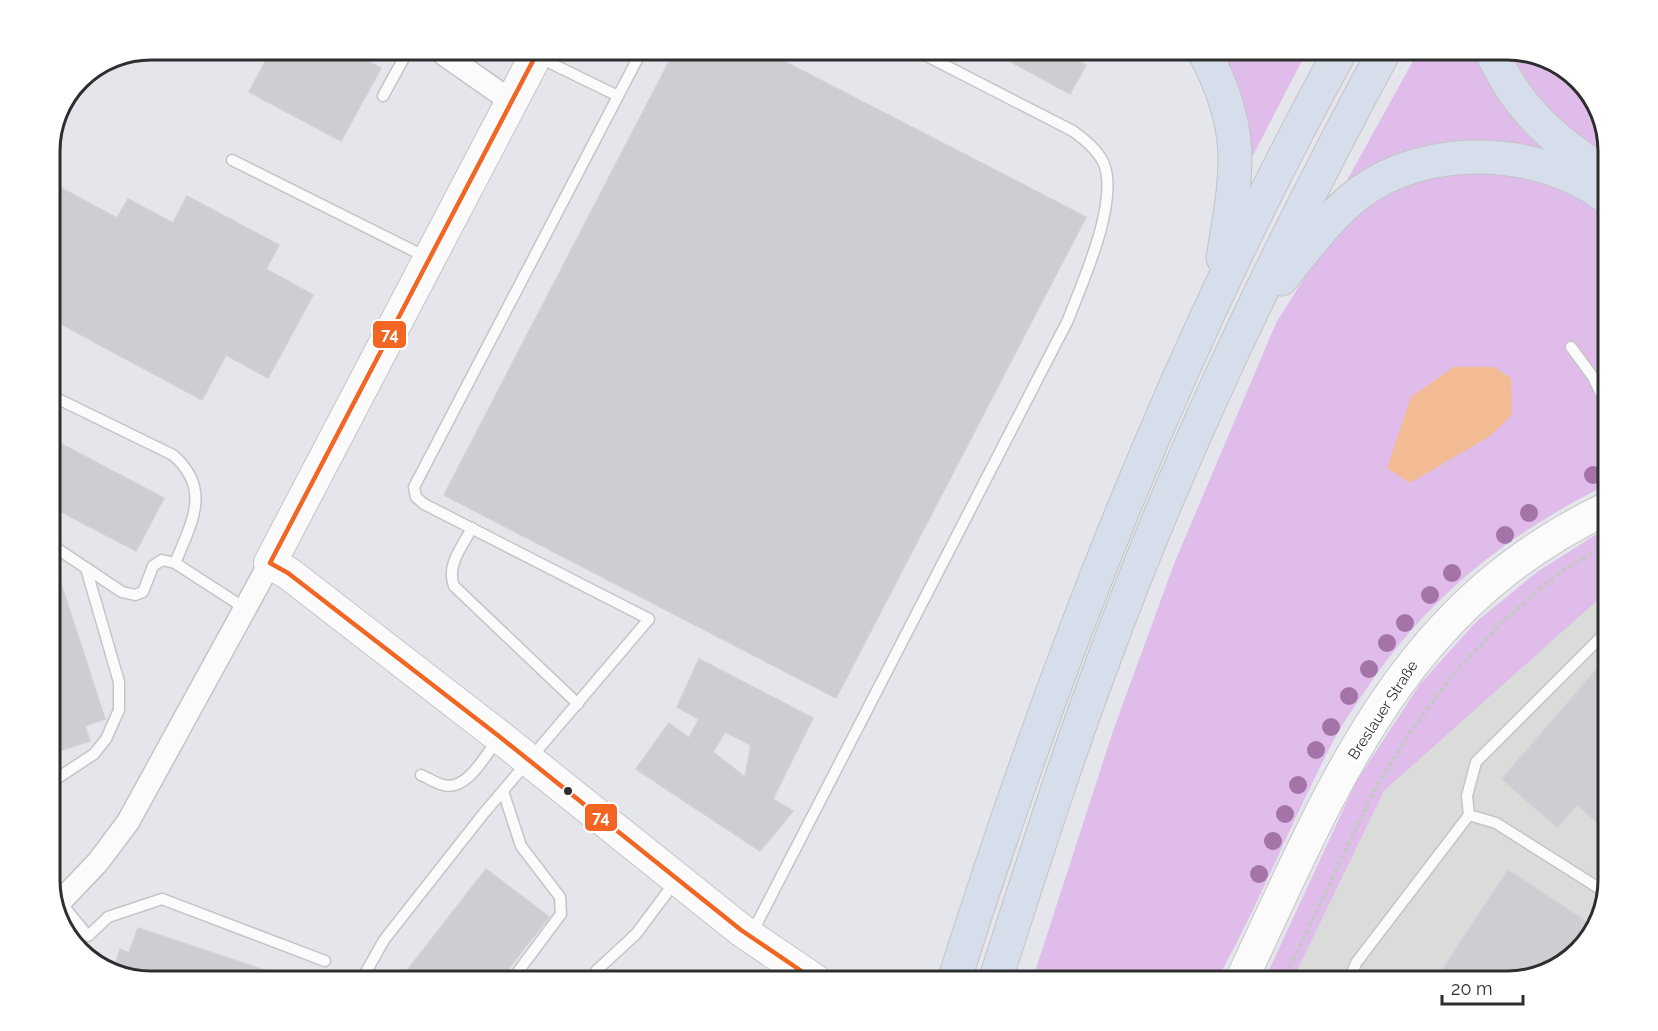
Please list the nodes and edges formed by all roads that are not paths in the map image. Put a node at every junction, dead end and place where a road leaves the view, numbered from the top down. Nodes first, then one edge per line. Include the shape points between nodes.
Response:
1 (403, 60) edge
2 (452, 60) edge
3 (532, 60) edge
4 (545, 60) edge
5 (637, 60) edge
6 (935, 60) edge
7 (1208, 60) edge
8 (1336, 60) edge
9 (1380, 60) edge
10 (1495, 60) edge
11 (383, 96) dead end
12 (618, 96) junction
13 (512, 101) junction
14 (232, 160) dead end
15 (1598, 169) edge
16 (1598, 192) edge
17 (429, 258) junction
18 (1218, 292) junction
19 (1252, 312) junction
20 (1571, 347) dead end
21 (1598, 387) edge
22 (60, 400) edge
23 (1598, 513) edge
24 (472, 528) junction
25 (60, 551) edge
26 (176, 562) junction
27 (270, 563) junction
28 (86, 568) junction
29 (246, 609) junction
30 (1598, 640) edge
31 (578, 704) junction
32 (500, 736) junction
33 (530, 760) junction
34 (422, 775) dead end
35 (60, 776) edge
36 (503, 791) junction
37 (1469, 815) junction
38 (677, 879) junction
39 (1597, 887) edge
40 (61, 894) edge
41 (66, 912) edge
42 (751, 936) junction
43 (325, 961) dead end
44 (367, 971) edge
45 (519, 971) edge
46 (596, 971) dead end
47 (796, 971) edge
48 (957, 971) edge
49 (998, 971) edge
50 (1246, 971) edge
51 (1353, 971) edge

1 - 11 lane
2 - 13 street
3 - 13 street
4 - 12 lane
5 - 12 lane
6 - 42 lane via 1073,131 1093,147 1104,165 1107,184 1096,249 1068,320
7 - 18 highway via 1230,109 1236,146 1237,172
8 - 18 highway
9 - 19 highway via 1305,200
10 - 15 highway via 1529,113 1566,147
12 - 24 lane via 414,487 416,497 424,504
13 - 17 street
14 - 17 lane
16 - 19 highway via 1564,173 1513,159 1453,159 1402,172 1359,193 1342,208
17 - 27 street
18 - 48 highway via 1122,509 1081,615 1008,813
19 - 49 highway via 1159,520 1104,658
20 - 21 lane
22 - 26 lane via 172,455 185,466 194,479 196,496
23 - 50 street, Breslauer Straße via 1558,534 1510,568 1462,609 1409,667 1344,768
24 - 31 lane via 453,561 450,576 454,586
24 - 31 lane via 649,619
25 - 28 lane
26 - 28 lane via 157,562 143,592 135,595 122,592
26 - 29 lane
27 - 29 street
27 - 32 street
28 - 35 lane via 119,682 118,710 106,739 94,754
29 - 40 street via 128,822 98,862
30 - 37 lane via 1476,762 1467,796
31 - 33 lane
32 - 33 street
32 - 34 lane via 458,784 444,785
33 - 36 lane
33 - 38 street
36 - 44 lane via 392,929
36 - 45 lane via 521,846 563,906 557,921
37 - 39 lane via 1496,823
37 - 51 lane
38 - 42 street
38 - 46 lane via 636,934
41 - 43 lane via 88,936 108,917 162,899
42 - 47 street

